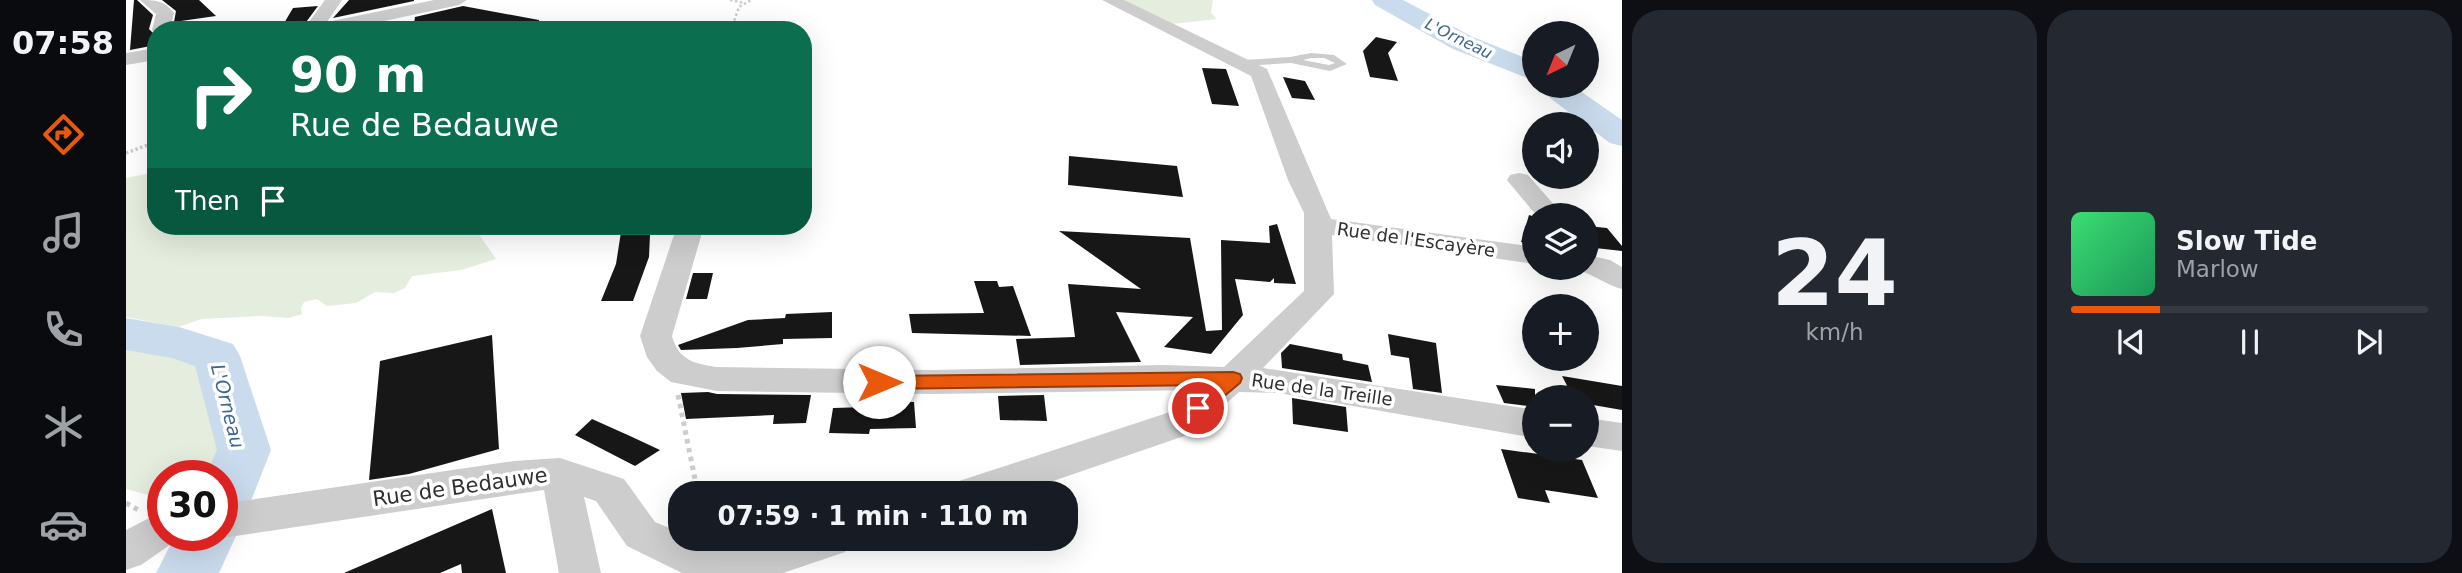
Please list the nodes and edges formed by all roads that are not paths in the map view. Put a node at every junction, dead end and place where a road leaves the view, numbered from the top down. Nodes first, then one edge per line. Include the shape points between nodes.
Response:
1 (148, 0) edge
2 (334, 0) edge
3 (459, 0) edge
4 (1110, 0) edge
5 (163, 21) edge
6 (319, 21) edge
7 (357, 21) edge
8 (1291, 60) dead end
9 (1243, 63) junction
10 (1519, 180) dead end
11 (1539, 203) edge
12 (1318, 225) junction
13 (687, 235) edge
14 (1522, 254) edge
15 (1233, 378) junction
16 (1522, 422) edge
17 (1599, 434) edge
18 (1622, 437) edge
19 (560, 473) junction
20 (1006, 481) edge
21 (238, 520) edge
22 (147, 538) edge
23 (668, 547) edge
24 (678, 551) edge
25 (794, 551) edge
26 (126, 552) edge
27 (580, 573) edge

1 - 5 street via 165,13
2 - 6 street
3 - 7 street
4 - 9 street
8 - 9 lane
9 - 12 street via 1260,74
10 - 11 street
12 - 14 street, Rue de l'Escayère
12 - 15 street, Rue de l'Escayère via 1318,294
13 - 15 street, Rue de la Treille via 656,336 659,349 683,374 840,382
15 - 16 street, Rue de la Treille via 1279,381
15 - 20 street via 1180,423
17 - 18 street
19 - 21 street, Rue de Bedauwe
19 - 23 street, Rue de Bedauwe via 610,490 641,534
19 - 27 street
22 - 26 street
24 - 25 street, Rue de Bedauwe via 714,568 743,568

